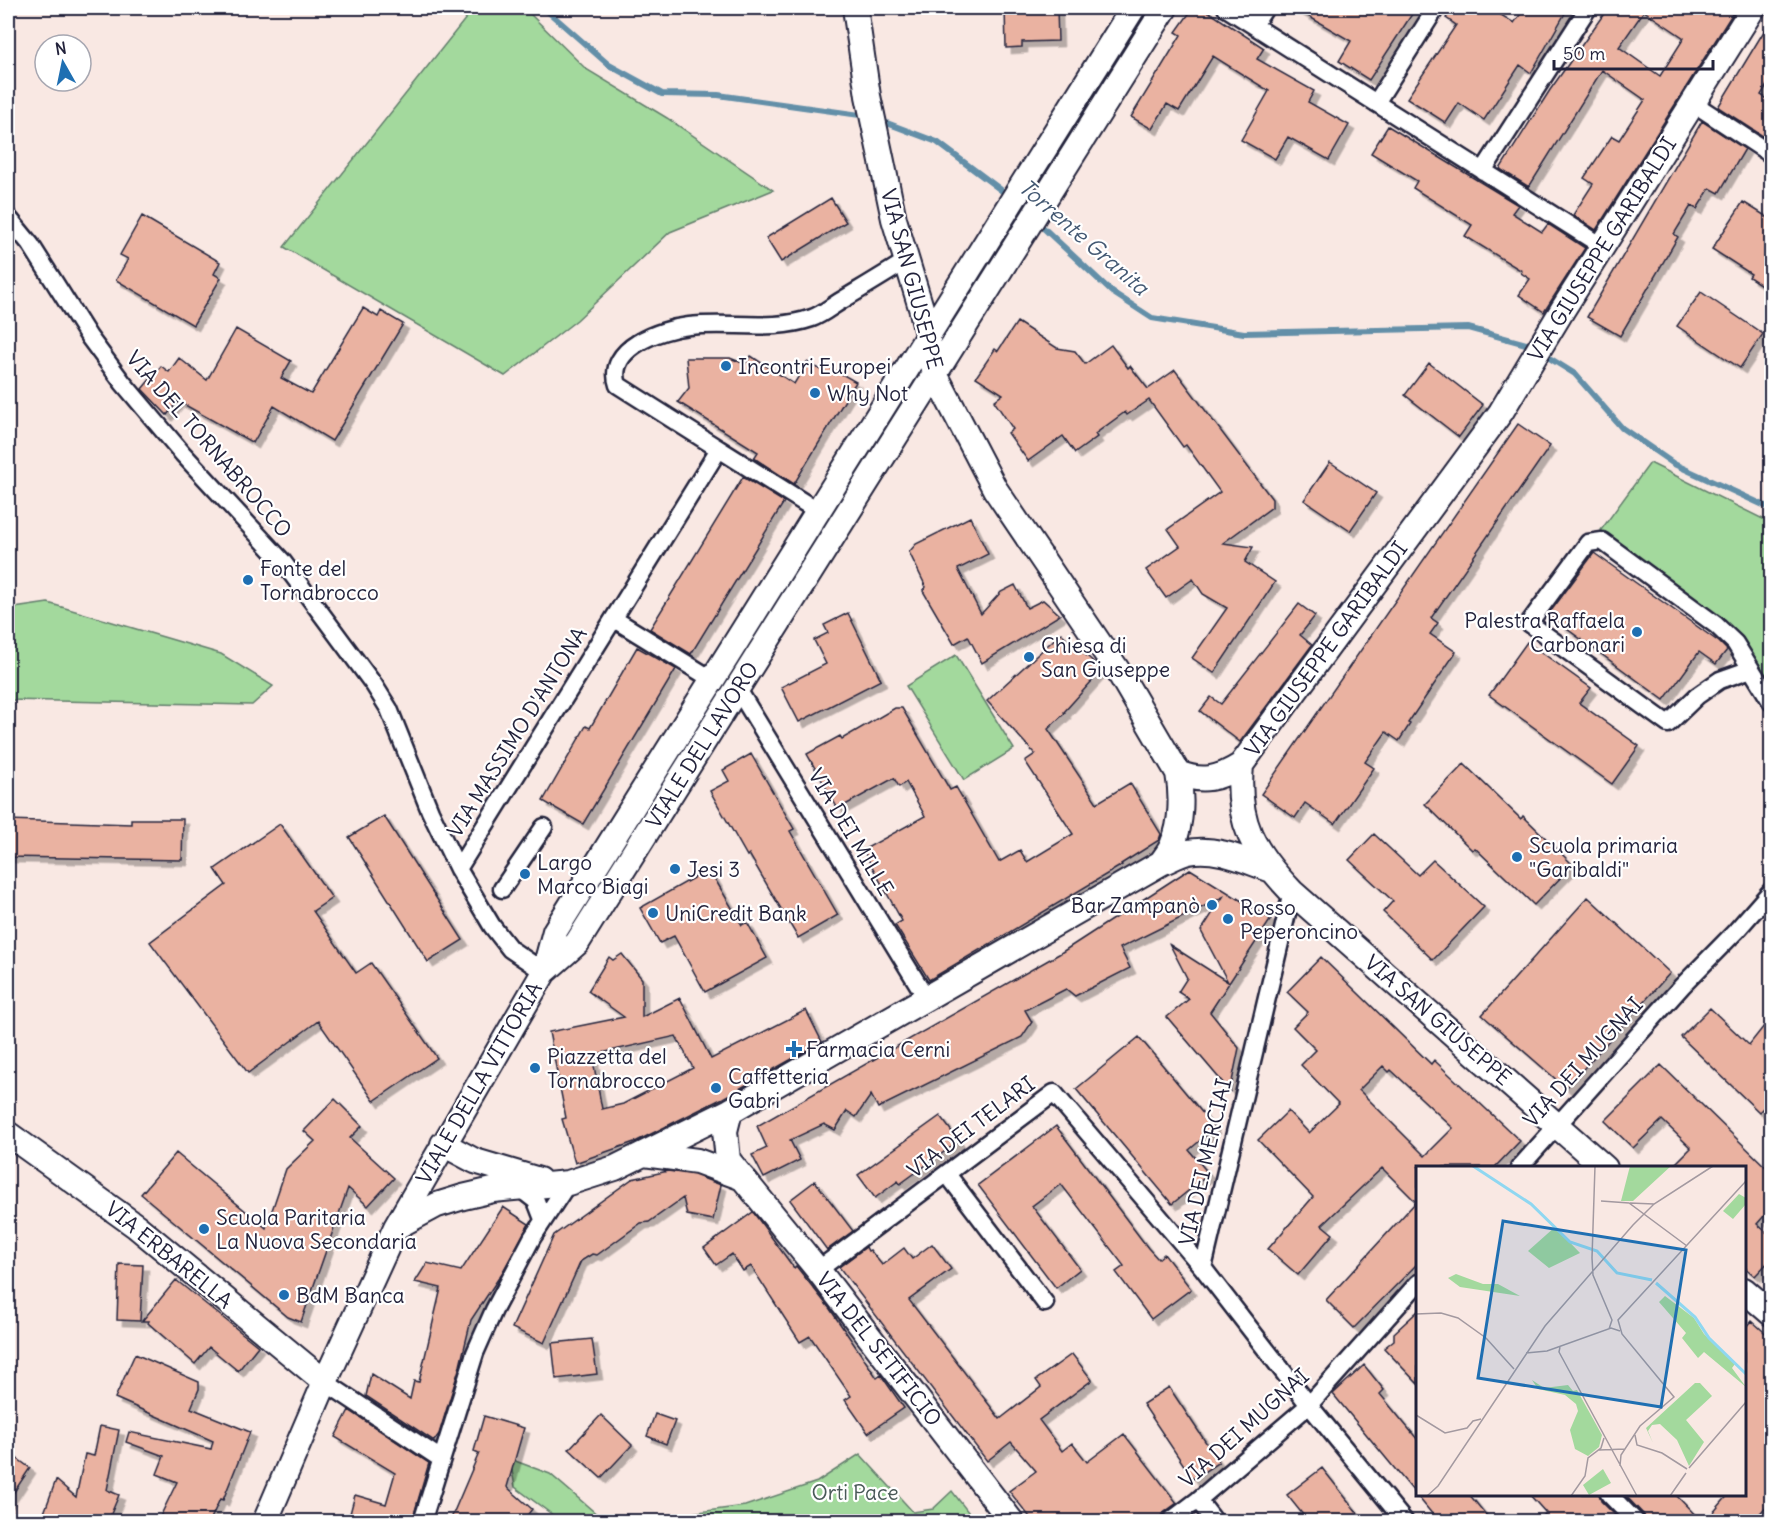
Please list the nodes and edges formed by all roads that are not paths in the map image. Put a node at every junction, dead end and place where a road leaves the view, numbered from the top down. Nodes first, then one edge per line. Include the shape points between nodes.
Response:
1 (855, 8) edge
2 (1133, 8) edge
3 (1165, 8) edge
4 (1226, 8) edge
5 (1264, 8) edge
6 (1436, 8) edge
7 (1588, 8) edge
8 (1753, 8) edge
9 (1254, 25) junction
10 (1377, 103) junction
11 (1693, 104) junction
12 (1772, 155) edge
13 (1483, 171) junction
14 (8, 217) edge
15 (1602, 246) junction
16 (906, 261) junction
17 (928, 335) junction
18 (935, 374) junction
19 (719, 449) junction
20 (819, 512) junction
21 (614, 619) junction
22 (1751, 669) junction
23 (713, 680) junction
24 (737, 688) junction
25 (1772, 703) edge
26 (1241, 765) junction
27 (1178, 773) junction
28 (544, 827) dead end
29 (1161, 863) junction
30 (458, 869) junction
31 (1272, 870) junction
32 (502, 889) dead end
33 (1772, 890) edge
34 (1292, 892) junction
35 (544, 972) junction
36 (927, 999) junction
37 (730, 1111) junction
38 (1556, 1124) junction
39 (8, 1134) edge
40 (443, 1144) junction
41 (644, 1154) junction
42 (1520, 1166) edge
43 (1604, 1166) edge
44 (946, 1174) junction
45 (744, 1179) junction
46 (568, 1183) junction
47 (518, 1187) junction
48 (543, 1220) junction
49 (396, 1227) junction
50 (1203, 1268) junction
51 (818, 1270) junction
52 (1415, 1291) edge
53 (1746, 1292) edge
54 (1045, 1303) dead end
55 (1772, 1314) edge
56 (324, 1382) junction
57 (1309, 1405) junction
58 (441, 1459) junction
59 (1611, 1496) edge
60 (1198, 1500) junction
61 (266, 1521) edge
62 (422, 1521) edge
63 (1012, 1521) edge
64 (1169, 1521) edge
65 (1215, 1521) edge
66 (1405, 1521) edge
67 (1636, 1521) edge

1 - 16 main road, VIA SAN GIUSEPPE via 868,96
2 - 17 main road, VIALE DEL LAVORO
3 - 18 main road, VIALE DEL LAVORO
4 - 9 street
5 - 9 street
6 - 10 street
7 - 13 street
8 - 11 main road, VIA GIUSEPPE GARIBALDI
9 - 10 street
10 - 13 street
11 - 12 street
11 - 15 main road, VIA GIUSEPPE GARIBALDI
13 - 15 street
14 - 30 street, VIA DEL TORNABROCCO via 123,383 283,562 374,685 389,709
15 - 26 main road, VIA GIUSEPPE GARIBALDI via 1501,412
16 - 17 main road, VIA SAN GIUSEPPE
16 - 19 street via 813,318 763,326 675,328 626,352 615,370 618,385
17 - 18 main road, VIA SAN GIUSEPPE
17 - 20 main road, VIALE DEL LAVORO
18 - 24 main road, VIALE DEL LAVORO
18 - 27 main road, VIA SAN GIUSEPPE via 1000,498 1120,674
19 - 20 street
19 - 21 street, VIA MASSIMO D'ANTONA
20 - 23 main road, VIALE DEL LAVORO
21 - 23 street, VIA MASSIMO D'ANTONA
21 - 30 street, VIA MASSIMO D'ANTONA
22 - 22 street via 1735,643 1716,625 1602,541 1588,543 1529,623 1668,724 1720,680
22 - 25 street
23 - 35 main road, VIALE DEL LAVORO via 555,931
24 - 35 main road, VIALE DEL LAVORO via 577,943
24 - 36 street, VIA DEI MILLE
26 - 27 main road via 1226,775 1210,778 1192,779
26 - 31 main road, VIA GIUSEPPE GARIBALDI via 1241,809 1248,833
27 - 29 main road, VIA SAN GIUSEPPE via 1181,805 1173,844
28 - 32 street
29 - 31 main road via 1187,852 1203,851
29 - 36 main road
30 - 35 street, VIA DEL TORNABROCCO via 502,941
31 - 34 main road, VIA SAN GIUSEPPE
33 - 38 street, VIA DEI MUGNAI
34 - 38 main road, VIA SAN GIUSEPPE
34 - 50 street, VIA DEI MERCIAI
35 - 40 main road, VIALE DELLA VITTORIA
36 - 37 main road
37 - 41 main road
37 - 45 main road, VIA DEL SETIFICIO via 725,1131 728,1160
38 - 42 street, VIA DEI MUGNAI
38 - 43 main road, VIA SAN GIUSEPPE
39 - 56 main road, VIA ERBARELLA via 136,1226
40 - 46 main road via 497,1168 534,1179
40 - 49 main road, VIALE DELLA VITTORIA
41 - 45 main road, VIA DEL SETIFICIO via 697,1161
41 - 46 main road
44 - 50 street, VIA DEI TELARI via 1054,1093
44 - 51 street, VIA DEI TELARI
44 - 54 street
45 - 51 main road, VIA DEL SETIFICIO
46 - 47 main road
46 - 48 street
47 - 48 street via 536,1201
47 - 49 main road via 463,1197
48 - 58 street via 475,1353
49 - 56 main road, VIALE DELLA VITTORIA
50 - 57 street, VIA DEI MERCIAI
51 - 63 main road, VIA DEL SETIFICIO
52 - 57 street, VIA DEI MUGNAI
53 - 55 main road
56 - 58 street
56 - 61 main road, VIALE DELLA VITTORIA
57 - 60 street, VIA DEI MUGNAI
57 - 66 street, VIA DEI MERCIAI
58 - 62 street
59 - 67 street
60 - 64 street, VIA DEI MUGNAI
60 - 65 street

